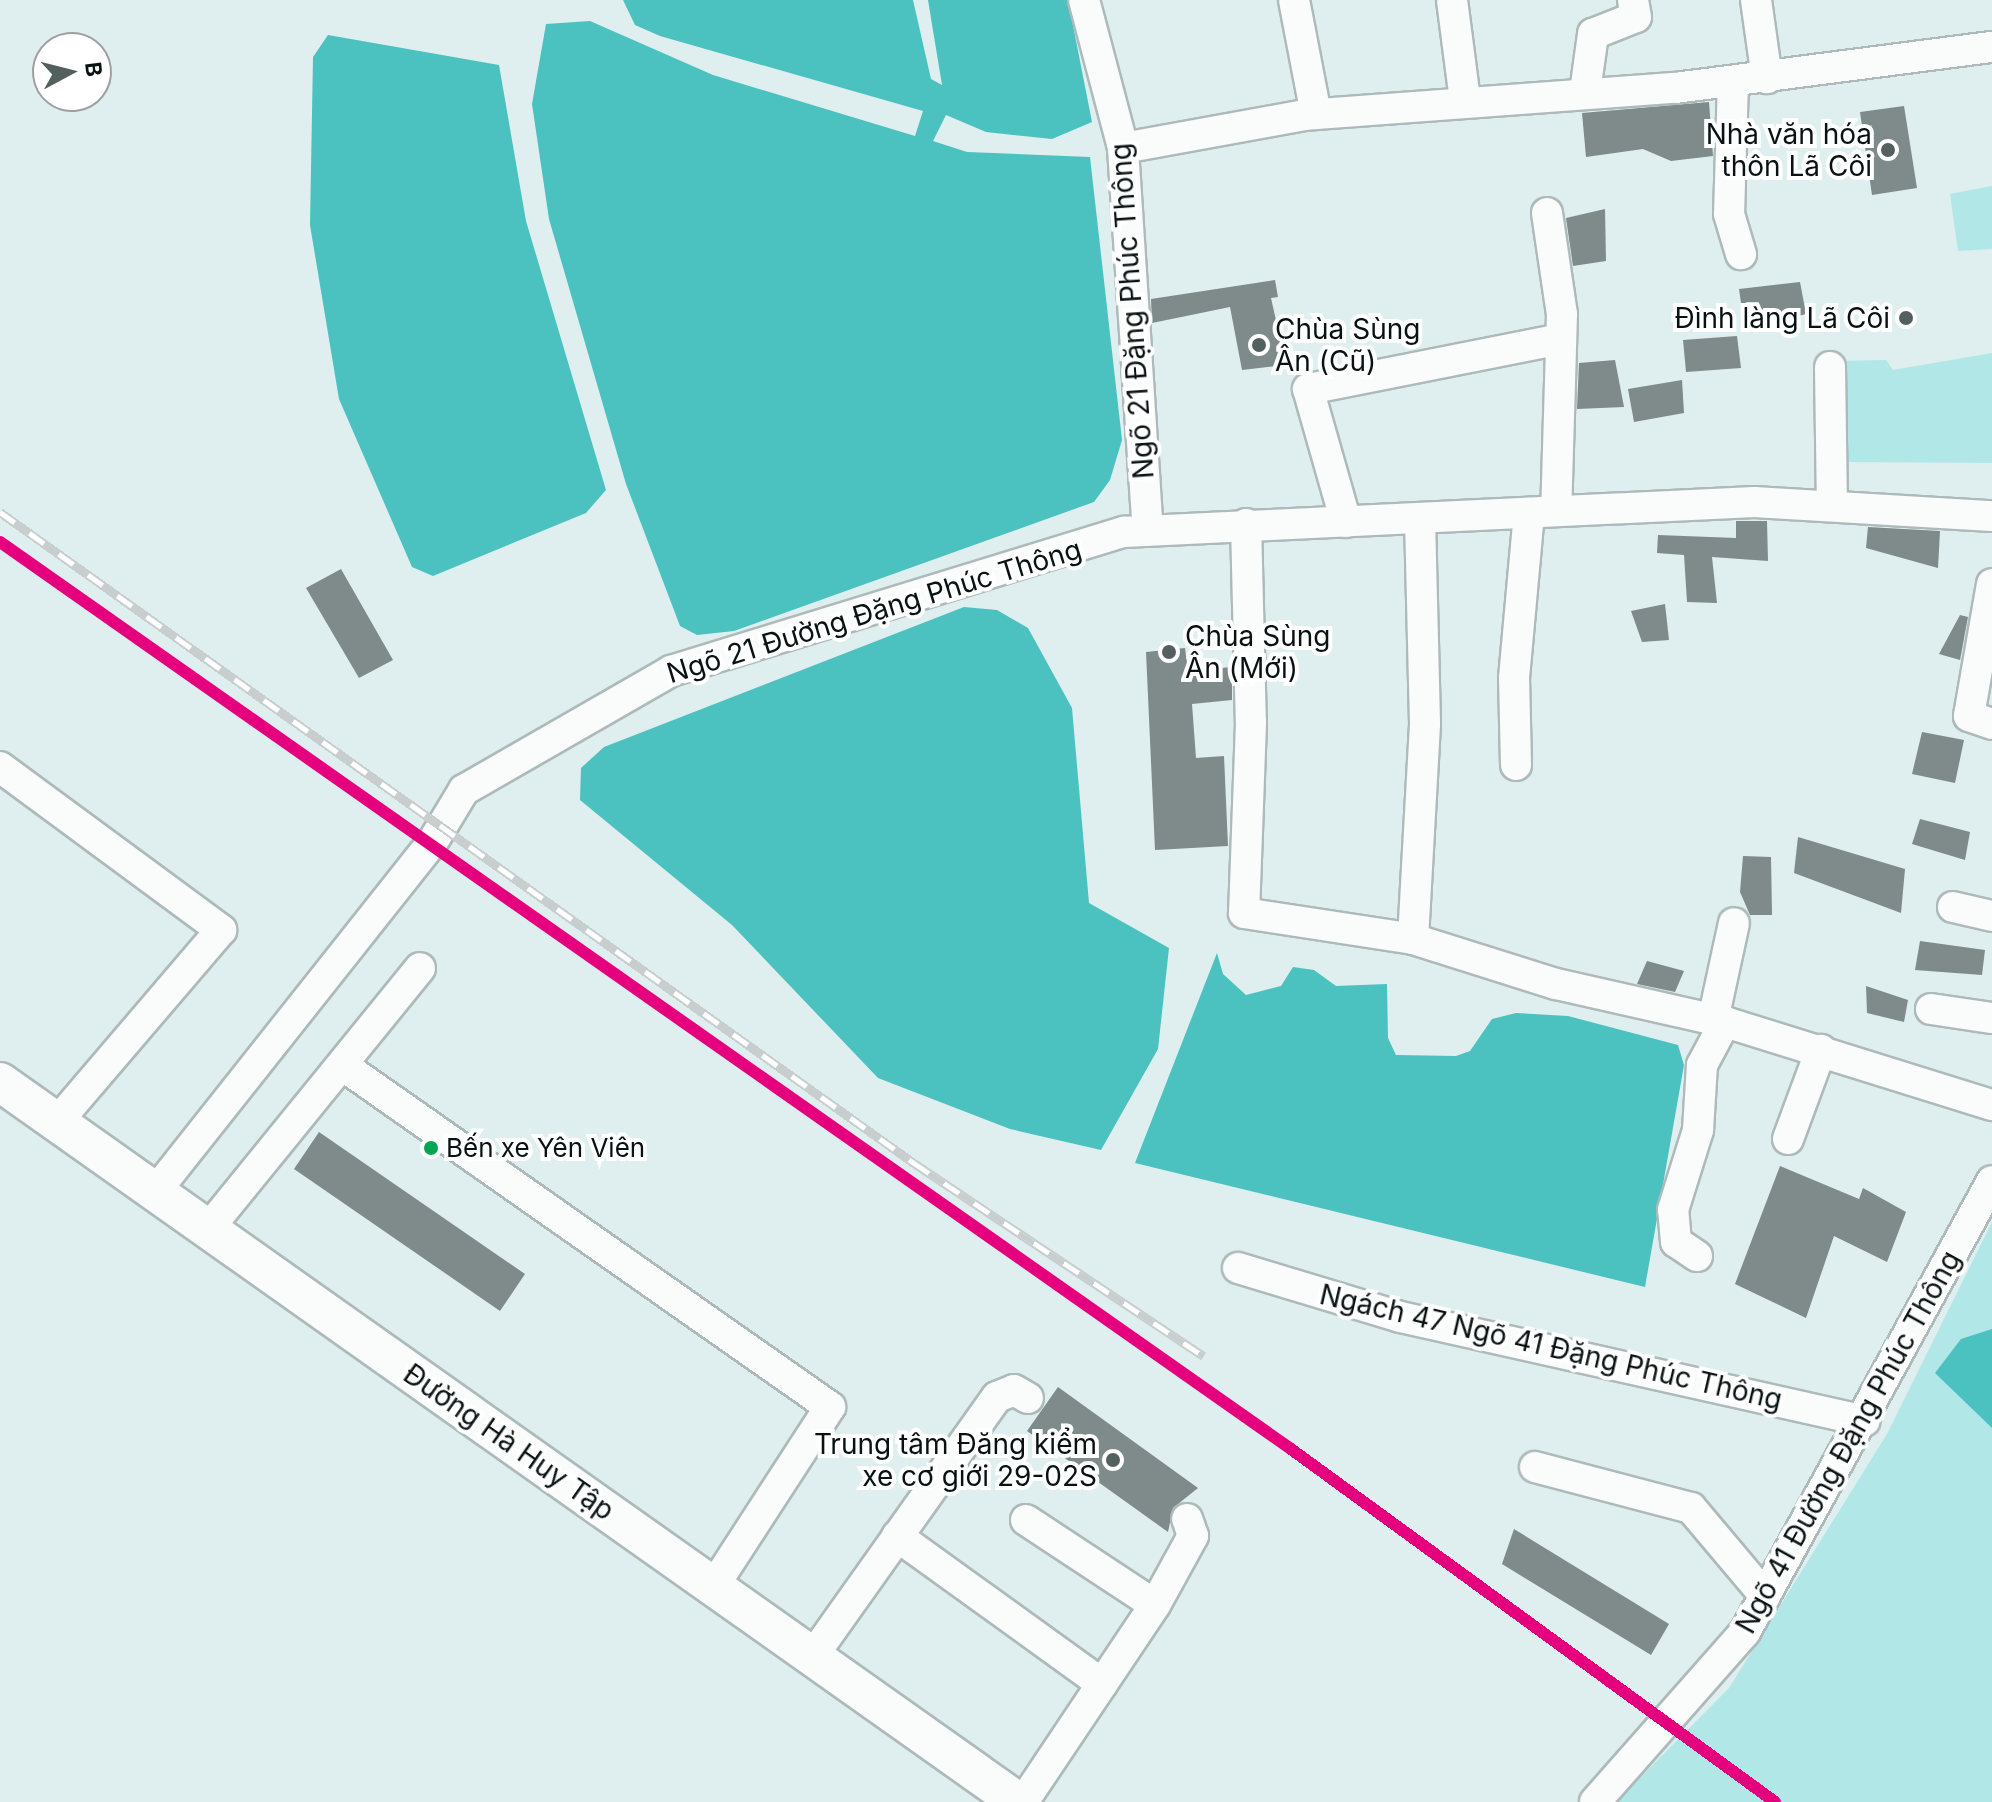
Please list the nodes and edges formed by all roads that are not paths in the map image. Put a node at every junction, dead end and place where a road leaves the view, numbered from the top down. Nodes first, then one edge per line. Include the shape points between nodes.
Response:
1 (1084, 0) edge
2 (1294, 0) edge
3 (1452, 0) edge
4 (1633, 0) edge
5 (1756, 0) edge
6 (1992, 47) edge
7 (1767, 78) junction
8 (1733, 81) junction
9 (1585, 92) junction
10 (1465, 100) junction
11 (1316, 114) junction
12 (1123, 148) junction
13 (1547, 213) dead end
14 (1741, 254) dead end
15 (1556, 340) junction
16 (1830, 367) dead end
17 (1832, 506) junction
18 (1543, 512) junction
19 (1992, 516) edge
20 (1420, 518) junction
21 (1346, 522) junction
22 (1246, 524) junction
23 (1148, 530) junction
24 (1992, 584) edge
25 (1992, 724) edge
26 (1516, 765) dead end
27 (0, 767) edge
28 (1953, 907) dead end
29 (1992, 916) edge
30 (1734, 923) dead end
31 (1413, 939) junction
32 (420, 968) dead end
33 (1931, 1009) dead end
34 (1992, 1018) edge
35 (1719, 1021) junction
36 (1821, 1050) junction
37 (342, 1065) junction
38 (0, 1082) edge
39 (1992, 1105) edge
40 (57, 1122) junction
41 (1788, 1139) dead end
42 (1992, 1181) edge
43 (155, 1192) junction
44 (208, 1229) junction
45 (1697, 1256) dead end
46 (1238, 1268) dead end
47 (1028, 1398) dead end
48 (1865, 1421) junction
49 (1535, 1467) dead end
50 (1187, 1519) dead end
51 (1026, 1520) dead end
52 (897, 1536) junction
53 (713, 1587) junction
54 (1765, 1596) junction
55 (1155, 1605) junction
56 (812, 1657) junction
57 (1102, 1684) junction
58 (1020, 1802) edge
59 (1595, 1802) edge

1 - 12 street, Ngõ 21 Đặng Phúc Thông
2 - 11 street
3 - 10 street
4 - 9 street via 1636,17 1593,34
5 - 7 street
6 - 7 street
7 - 8 street
8 - 9 street
8 - 14 street via 1729,214
9 - 10 street
10 - 11 street
11 - 12 street
12 - 23 street, Ngõ 21 Đặng Phúc Thông
13 - 15 street via 1562,314
15 - 18 street
15 - 21 street via 1308,389
16 - 17 street
17 - 18 street, Ngõ 21 Đường Đặng Phúc Thông
17 - 19 street, Ngõ 21 Đường Đặng Phúc Thông
18 - 20 street, Ngõ 21 Đường Đặng Phúc Thông
18 - 26 street via 1514,678
20 - 21 street, Ngõ 21 Đường Đặng Phúc Thông
20 - 31 street via 1425,723
21 - 22 street, Ngõ 21 Đường Đặng Phúc Thông
22 - 23 street, Ngõ 21 Đường Đặng Phúc Thông
22 - 31 street via 1251,723 1244,913
23 - 43 street, Ngõ 21 Đường Đặng Phúc Thông via 671,671 502,763 464,790 432,843
24 - 25 street via 1969,716
27 - 40 street via 221,930
28 - 29 street
30 - 35 street
31 - 35 street via 1556,984
32 - 37 street
33 - 34 street
35 - 36 street
35 - 45 street via 1702,1065 1698,1130 1673,1210 1676,1242
36 - 39 street
36 - 41 street
37 - 44 street
37 - 53 street via 830,1407
38 - 40 main road, Đường Hà Huy Tập
40 - 43 main road, Đường Hà Huy Tập
42 - 48 street, Ngõ 41 Đường Đặng Phúc Thông
43 - 44 main road, Đường Hà Huy Tập
44 - 53 main road, Đường Hà Huy Tập
46 - 48 street, Ngách 47 Ngõ 41 Đặng Phúc Thông via 1400,1317
47 - 52 street via 1014,1390 997,1397
48 - 54 street, Ngõ 41 Đường Đặng Phúc Thông
49 - 54 street via 1691,1508
50 - 55 street via 1193,1536
51 - 55 street
52 - 56 street
52 - 57 street
53 - 56 main road, Đường Hà Huy Tập
54 - 59 street, Ngõ 41 Đường Đặng Phúc Thông via 1745,1632
55 - 57 street
56 - 58 main road, Đường Hà Huy Tập
57 - 58 street

